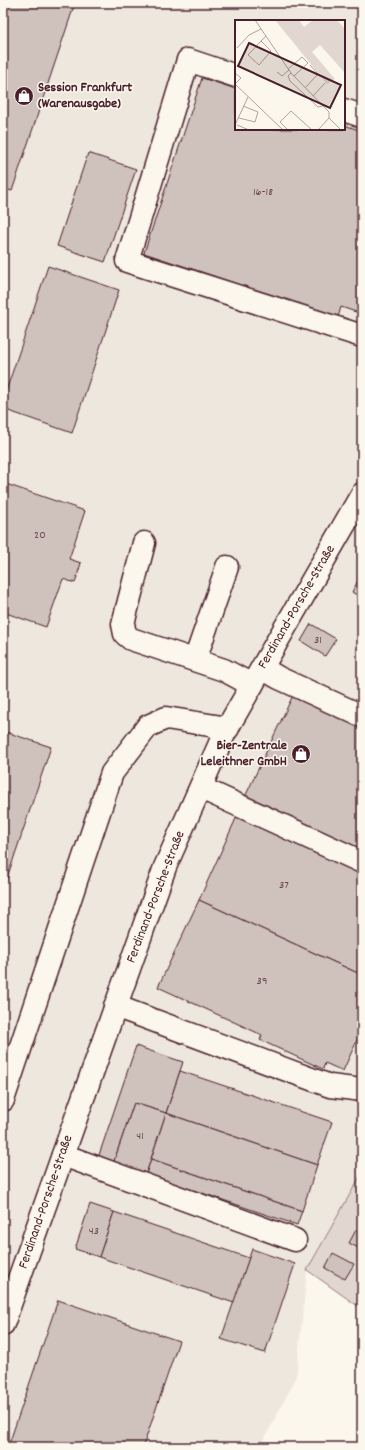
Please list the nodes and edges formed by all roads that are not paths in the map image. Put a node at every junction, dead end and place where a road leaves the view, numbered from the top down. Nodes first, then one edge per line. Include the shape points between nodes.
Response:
1 (235, 76) edge
2 (345, 110) edge
3 (362, 116) edge
4 (362, 336) edge
5 (362, 494) edge
6 (144, 543) dead end
7 (227, 567) dead end
8 (195, 660) junction
9 (257, 676) junction
10 (362, 716) edge
11 (228, 728) junction
12 (201, 788) junction
13 (362, 862) edge
14 (115, 1006) junction
15 (362, 1090) edge
16 (3, 1100) edge
17 (63, 1155) junction
18 (295, 1240) dead end
19 (3, 1324) edge

1 - 4 street via 188,60 127,261
2 - 3 street
5 - 9 street, Ferdinand-Porsche-Straße
6 - 8 street via 123,624 125,634 131,639
7 - 8 street
8 - 9 street via 224,670
9 - 10 street via 279,678
9 - 11 street, Ferdinand-Porsche-Straße
11 - 12 street, Ferdinand-Porsche-Straße
11 - 16 street via 166,718 148,726 112,773
12 - 13 street
12 - 14 street, Ferdinand-Porsche-Straße via 164,867
14 - 15 street via 330,1086
14 - 17 street, Ferdinand-Porsche-Straße
17 - 18 street
17 - 19 street, Ferdinand-Porsche-Straße

